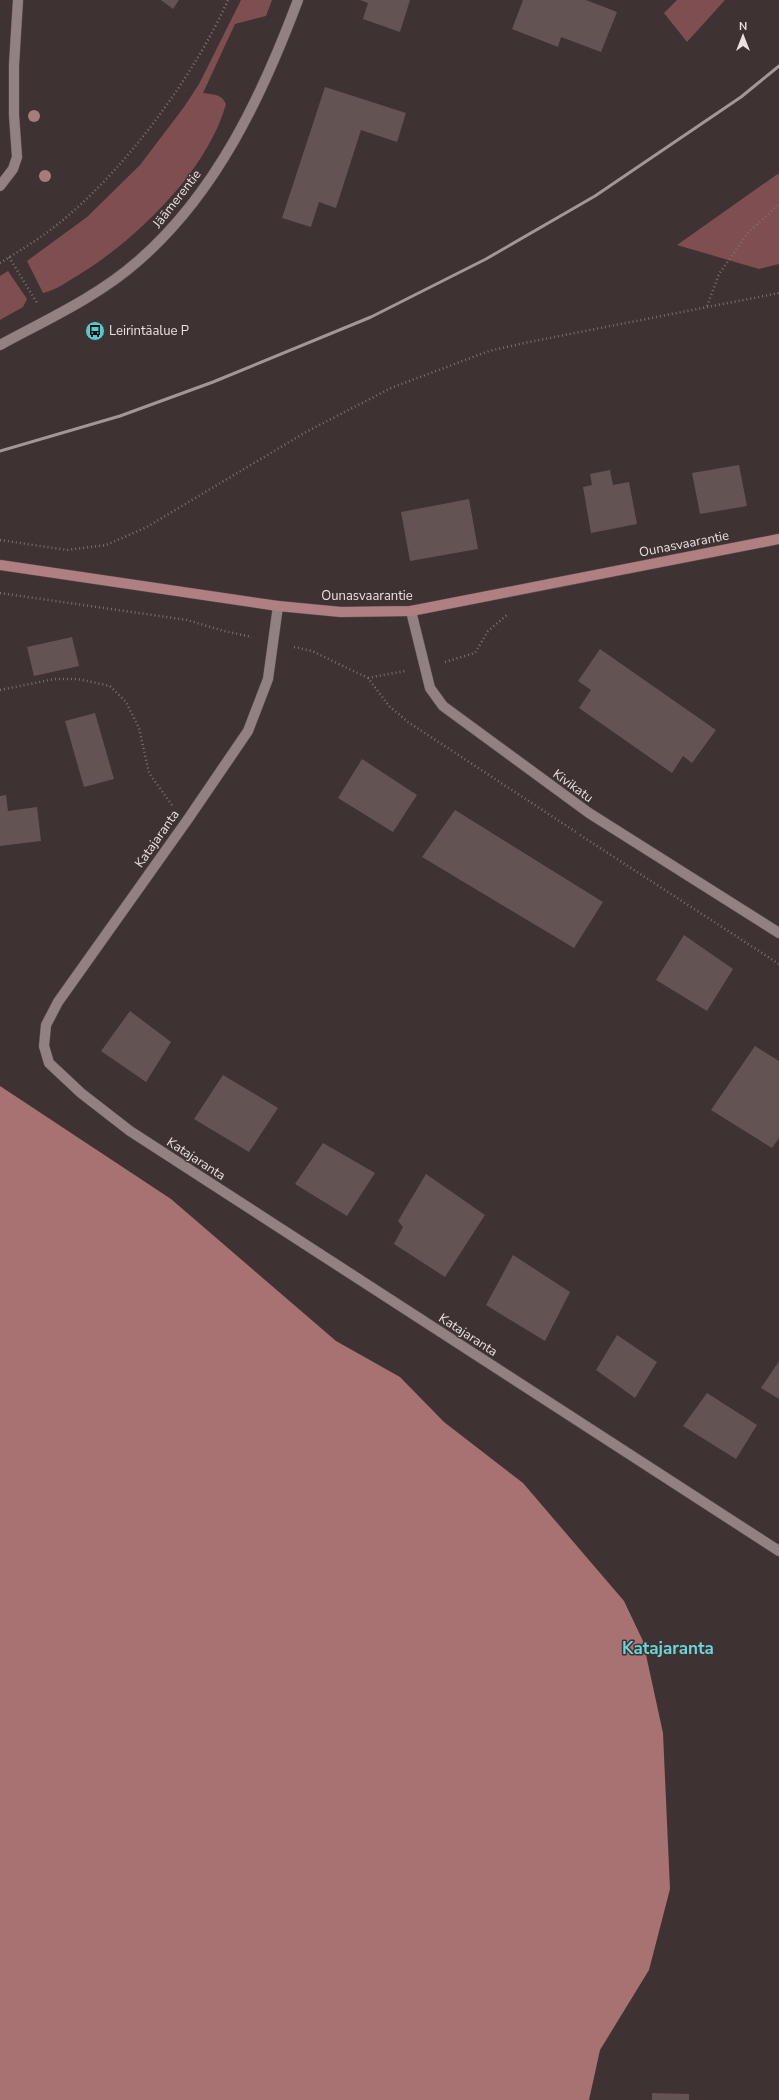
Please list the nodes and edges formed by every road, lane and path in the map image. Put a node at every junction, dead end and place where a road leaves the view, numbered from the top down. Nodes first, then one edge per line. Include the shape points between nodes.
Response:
1 (18, 0) edge
2 (228, 0) edge
3 (298, 0) edge
4 (0, 186) edge
5 (779, 204) edge
6 (10, 257) junction
7 (0, 263) edge
8 (779, 292) edge
9 (706, 306) junction
10 (48, 320) junction
11 (0, 345) edge
12 (779, 539) edge
13 (0, 540) edge
14 (0, 566) edge
15 (0, 593) edge
16 (278, 606) junction
17 (411, 611) junction
18 (274, 642) junction
19 (368, 678) dead end
20 (0, 690) edge
21 (188, 819) junction
22 (779, 934) edge
23 (779, 1551) edge

1 - 4 street via 14,65 17,157 13,169
2 - 6 path via 172,98 107,178 63,220
3 - 10 street, Jäämerentie via 277,56 250,111 223,160 196,200 167,234 136,263
5 - 9 path via 748,233 719,274
6 - 7 path
6 - 10 path
8 - 9 path
9 - 13 path via 489,351 391,388 306,432 145,528 106,545 67,550
10 - 11 street, Jäämerentie
12 - 17 street, Ounasvaarantie
14 - 16 street, Ounasvaarantie
15 - 18 path via 187,620 224,632
16 - 17 street, Ounasvaarantie via 341,612
16 - 18 street, Katajaranta
17 - 22 street, Kivikatu via 430,688 443,706 588,813
18 - 19 path via 312,651
18 - 21 street, Katajaranta via 268,679 248,731
20 - 21 path via 55,679 78,679 110,686 126,702 139,728 149,773 172,806
21 - 23 street, Katajaranta via 58,1002 46,1025 44,1046 49,1063 81,1093 130,1131

